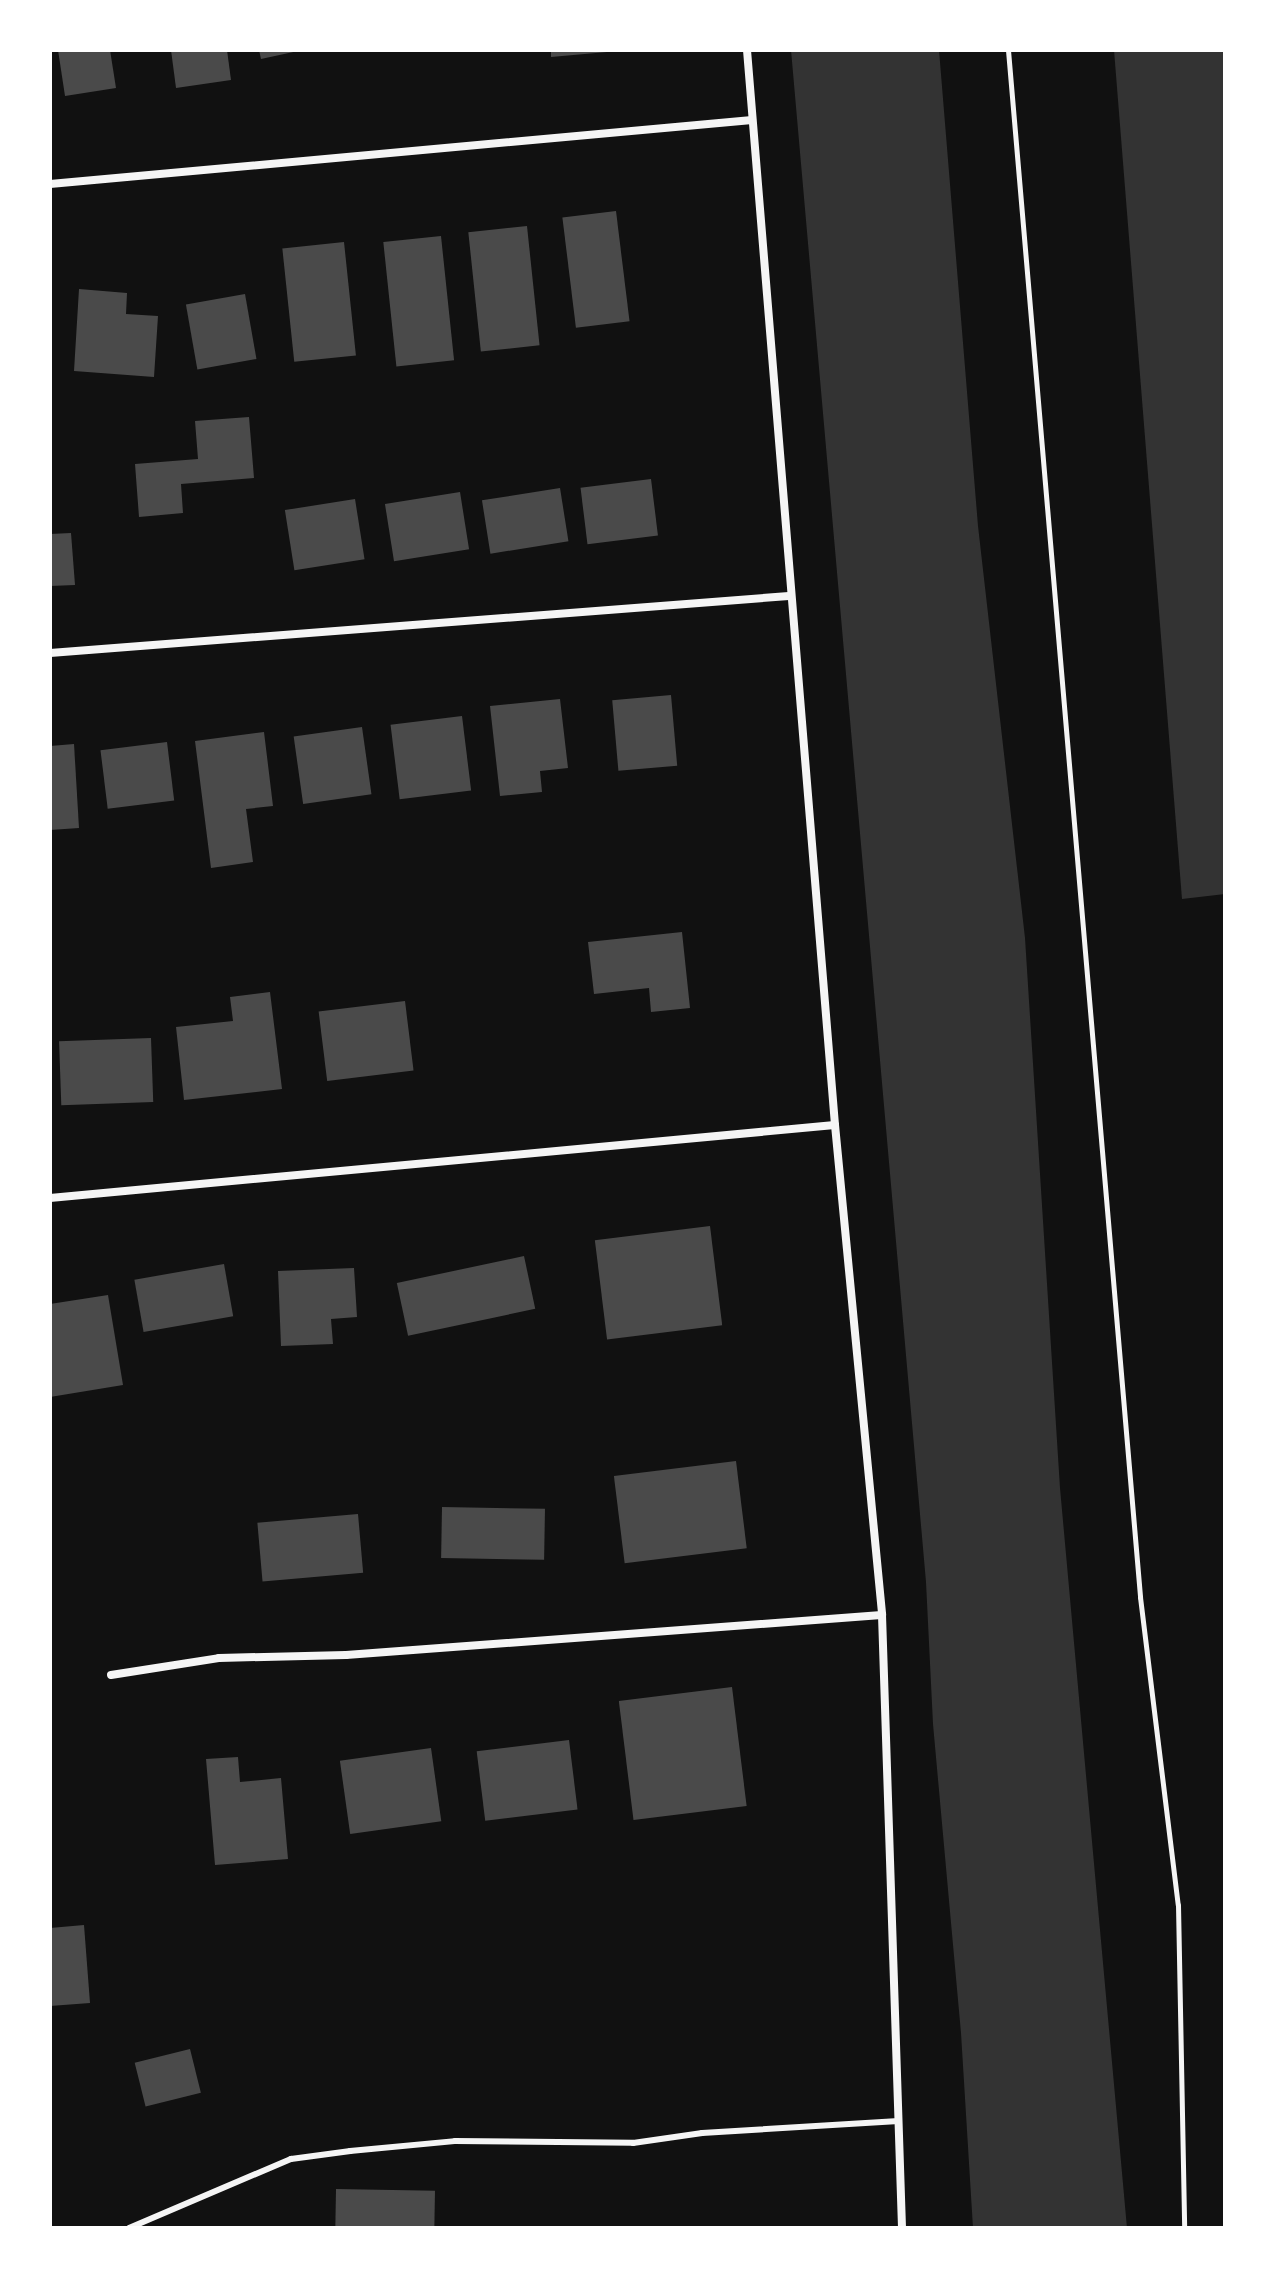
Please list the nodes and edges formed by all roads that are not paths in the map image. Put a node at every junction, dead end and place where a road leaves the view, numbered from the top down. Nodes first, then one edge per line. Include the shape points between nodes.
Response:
1 (747, 50) edge
2 (752, 120) junction
3 (50, 184) edge
4 (789, 596) junction
5 (50, 653) edge
6 (835, 1125) junction
7 (50, 1198) edge
8 (882, 1615) junction
9 (111, 1675) dead end
10 (899, 2121) junction
11 (129, 2228) edge
12 (902, 2228) edge

1 - 2 street
2 - 3 street
2 - 4 street
4 - 5 street
4 - 6 street
6 - 7 street
6 - 8 street
8 - 9 street via 346,1655 219,1658
8 - 10 street
10 - 11 lane via 702,2133 633,2143 455,2141 291,2159
10 - 12 street

